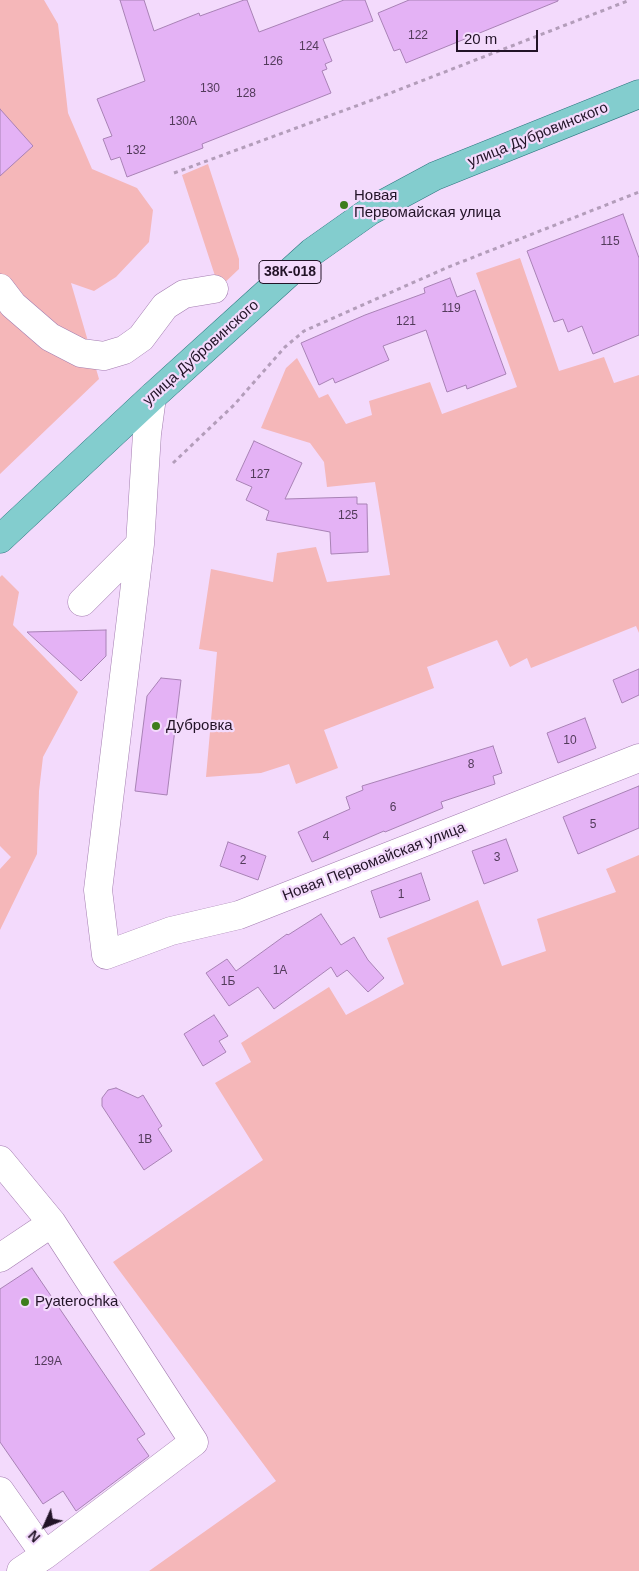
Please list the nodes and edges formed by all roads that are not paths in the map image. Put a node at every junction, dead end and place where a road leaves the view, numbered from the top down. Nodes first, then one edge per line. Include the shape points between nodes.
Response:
1 (639, 94) edge
2 (0, 288) edge
3 (214, 289) dead end
4 (152, 397) junction
5 (0, 539) edge
6 (140, 544) junction
7 (82, 602) dead end
8 (639, 758) edge
9 (0, 1160) edge
10 (52, 1223) junction
11 (0, 1258) edge
12 (0, 1491) edge
13 (45, 1555) junction
14 (21, 1571) edge

1 - 4 main road, улица Дубровинского / 38К-018 via 435,176 370,211 312,252
2 - 3 street via 13,305 50,337 80,353 104,356 124,350 141,338 165,306 184,294
4 - 5 main road, улица Дубровинского / 38К-018
4 - 6 street
6 - 7 street
6 - 8 street, Новая Первомайская улица via 98,890 106,954 171,931 239,915
9 - 10 street
10 - 11 street
10 - 13 street via 194,1442
12 - 13 street
13 - 14 street

